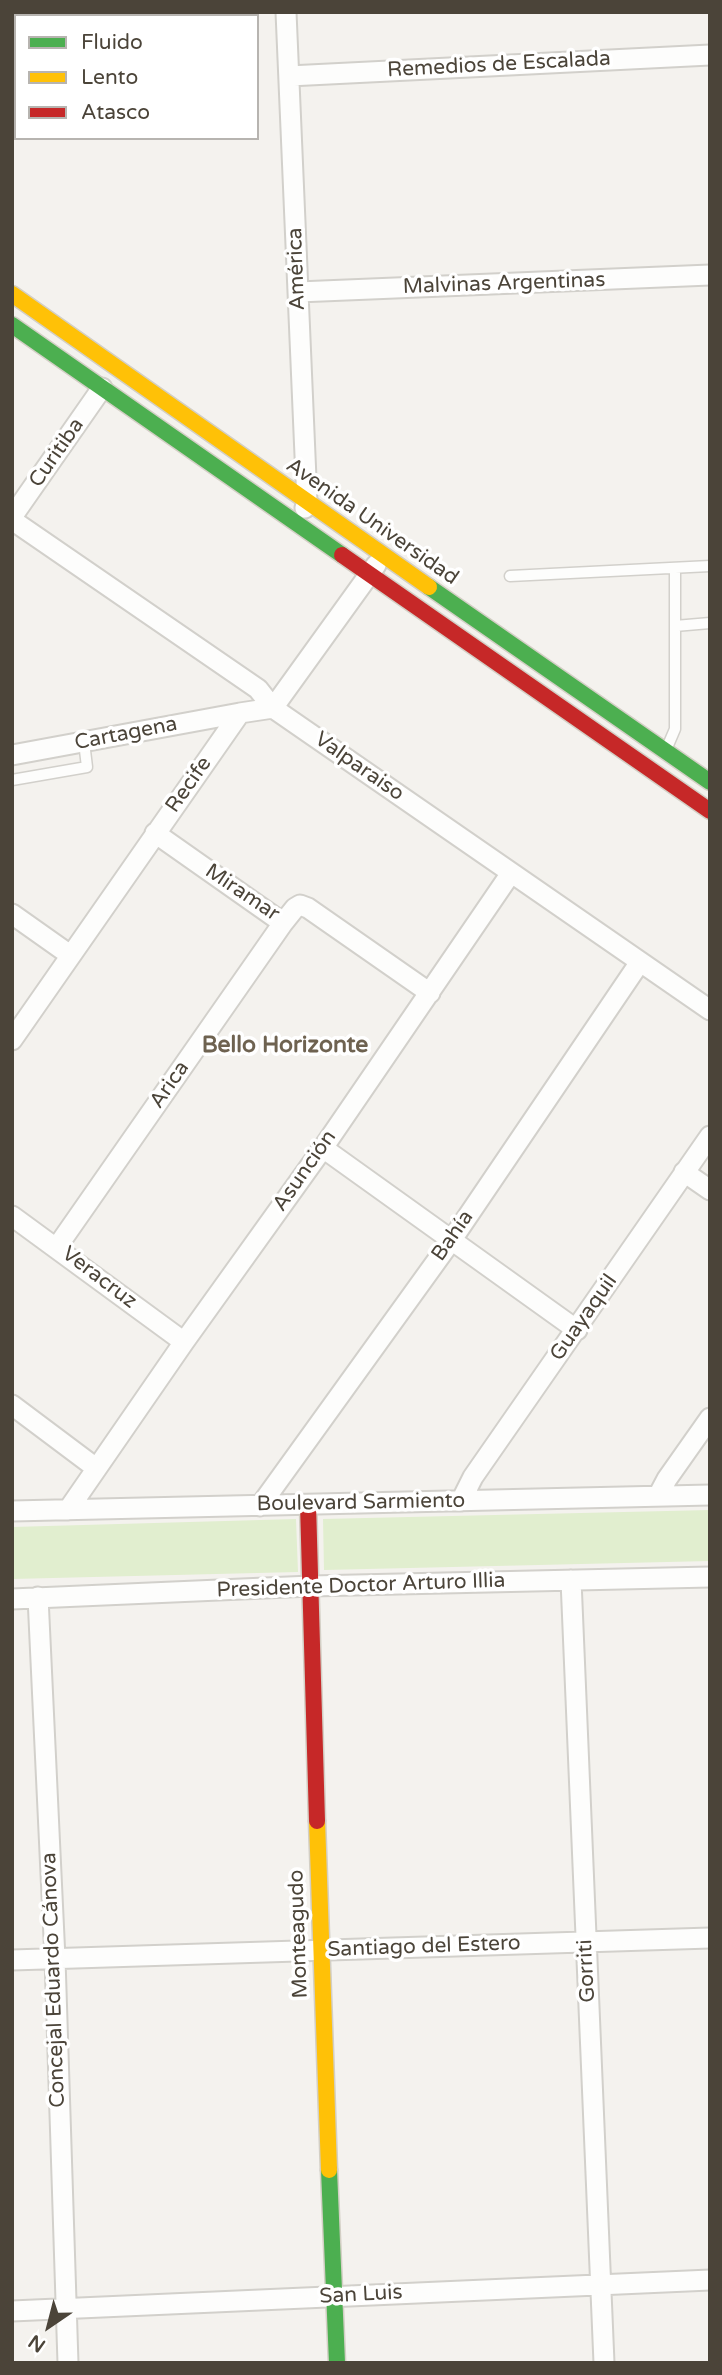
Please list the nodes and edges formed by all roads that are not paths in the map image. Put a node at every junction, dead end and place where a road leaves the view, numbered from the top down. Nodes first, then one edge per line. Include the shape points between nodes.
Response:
1 (286, 12) edge
2 (710, 55) edge
3 (289, 76) junction
4 (710, 275) edge
5 (298, 292) junction
6 (12, 294) edge
7 (12, 325) edge
8 (102, 388) junction
9 (307, 502) junction
10 (12, 519) edge
11 (295, 523) junction
12 (383, 556) junction
13 (710, 566) edge
14 (675, 568) junction
15 (369, 574) junction
16 (510, 576) dead end
17 (710, 623) edge
18 (675, 626) junction
19 (273, 708) junction
20 (240, 713) junction
21 (84, 741) junction
22 (665, 751) junction
23 (12, 755) edge
24 (653, 771) junction
25 (12, 780) edge
26 (710, 782) edge
27 (710, 811) edge
28 (155, 833) junction
29 (511, 873) junction
30 (12, 915) edge
31 (283, 923) junction
32 (70, 955) junction
33 (639, 962) junction
34 (430, 993) junction
35 (710, 1010) edge
36 (12, 1040) edge
37 (710, 1136) edge
38 (323, 1147) junction
39 (684, 1172) junction
40 (710, 1190) edge
41 (12, 1216) edge
42 (451, 1241) junction
43 (57, 1247) junction
44 (577, 1330) junction
45 (184, 1342) junction
46 (12, 1405) edge
47 (710, 1418) edge
48 (96, 1468) junction
49 (710, 1495) edge
50 (658, 1496) junction
51 (461, 1501) junction
52 (308, 1504) junction
53 (260, 1506) junction
54 (68, 1510) junction
55 (12, 1511) edge
56 (710, 1577) edge
57 (571, 1580) junction
58 (311, 1586) junction
59 (38, 1597) junction
60 (12, 1599) edge
61 (710, 1938) edge
62 (586, 1942) junction
63 (320, 1950) junction
64 (55, 1959) junction
65 (12, 1960) edge
66 (710, 2280) edge
67 (601, 2285) junction
68 (335, 2297) junction
69 (66, 2309) junction
70 (12, 2311) edge
71 (68, 2363) edge
72 (337, 2363) edge
73 (604, 2363) edge

1 - 3 street, América
2 - 3 street, Remedios de Escalada
3 - 5 street, América
4 - 5 street, Malvinas Argentinas
5 - 9 street, América
6 - 9 main road, Avenida Universidad
7 - 8 main road
8 - 10 street, Curitiba
8 - 11 main road
9 - 11 street
9 - 12 main road, Avenida Universidad
10 - 19 street, Valparaiso via 258,689
11 - 15 main road
12 - 15 street
12 - 22 main road, Avenida Universidad
13 - 14 lane
14 - 16 lane
14 - 18 lane
15 - 19 street
15 - 24 main road
17 - 18 lane
18 - 22 lane via 675,729
19 - 20 street
19 - 29 street, Valparaiso
20 - 21 street, Cartagena
20 - 28 street, Recife
21 - 23 street, Cartagena
21 - 25 lane via 87,767
22 - 24 lane
22 - 26 main road, Avenida Universidad
24 - 27 main road
28 - 31 street, Miramar
28 - 32 street, Recife
29 - 33 street, Valparaiso
29 - 34 street, Asunción
30 - 32 street
31 - 34 street, Miramar via 300,905 308,908
31 - 43 street, Arica
32 - 36 street, Recife
33 - 35 street, Valparaiso
33 - 42 street, Bahía
34 - 38 street, Asunción
37 - 39 street, Guayaquil
38 - 42 street
38 - 45 street, Asunción
39 - 40 street
39 - 44 street, Guayaquil
41 - 43 street, Veracruz
42 - 44 street
42 - 53 street, Bahía
43 - 45 street, Veracruz
44 - 51 street, Guayaquil via 473,1477
45 - 48 street, Asunción
46 - 48 street
47 - 50 street
48 - 54 street, Asunción
49 - 50 street, Boulevard Sarmiento
50 - 51 street, Boulevard Sarmiento
51 - 52 street, Boulevard Sarmiento
52 - 53 street, Boulevard Sarmiento
52 - 58 main road, Monteagudo
53 - 54 street, Boulevard Sarmiento
54 - 55 street, Boulevard Sarmiento
56 - 57 street, Presidente Doctor Arturo Illia
57 - 58 street, Presidente Doctor Arturo Illia
57 - 62 street, Gorriti
58 - 59 street, Presidente Doctor Arturo Illia
58 - 63 main road, Monteagudo
59 - 60 street, Presidente Doctor Arturo Illia
59 - 64 street, Concejal Eduardo Cánova
61 - 62 street, Santiago del Estero
62 - 63 street, Santiago del Estero
62 - 67 street, Gorriti
63 - 64 street, Santiago del Estero
63 - 68 main road, Monteagudo
64 - 65 street, Santiago del Estero
64 - 69 street, Concejal Eduardo Cánova
66 - 67 street, San Luis
67 - 68 street, San Luis
67 - 73 street, Gorriti
68 - 69 street, San Luis
68 - 72 main road, Monteagudo
69 - 70 street, San Luis
69 - 71 street, Concejal Eduardo Cánova

